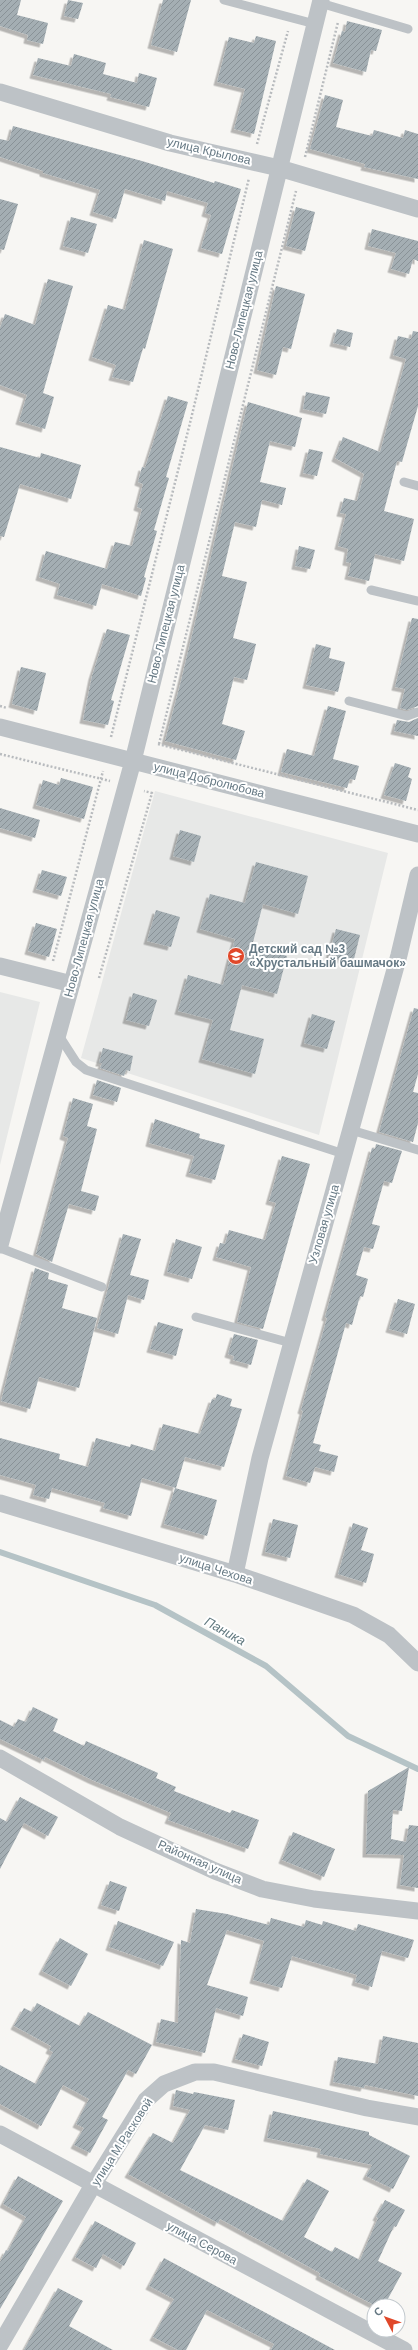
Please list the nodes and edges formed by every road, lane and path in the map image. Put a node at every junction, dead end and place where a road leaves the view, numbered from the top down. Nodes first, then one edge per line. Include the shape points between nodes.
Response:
1 (224, 0) edge
2 (320, 1) edge
3 (342, 9) junction
4 (291, 18) junction
5 (315, 24) junction
6 (408, 29) dead end
7 (0, 92) edge
8 (253, 162) junction
9 (279, 168) junction
10 (300, 174) junction
11 (418, 209) edge
12 (404, 482) dead end
13 (418, 486) edge
14 (371, 590) dead end
15 (418, 601) edge
16 (349, 701) dead end
17 (0, 706) edge
18 (15, 710) dead end
19 (418, 712) edge
20 (0, 726) edge
21 (104, 733) dead end
22 (111, 735) junction
23 (137, 742) junction
24 (159, 744) junction
25 (107, 754) junction
26 (133, 761) junction
27 (418, 810) edge
28 (418, 834) edge
29 (418, 875) edge
30 (0, 966) edge
31 (49, 978) junction
32 (72, 984) junction
33 (58, 1034) junction
34 (351, 1130) junction
35 (418, 1150) edge
36 (344, 1154) junction
37 (0, 1247) edge
38 (102, 1287) dead end
39 (196, 1317) dead end
40 (291, 1343) junction
41 (0, 1503) edge
42 (235, 1574) junction
43 (418, 1663) edge
44 (0, 1758) edge
45 (418, 1911) edge
46 (418, 2117) edge
47 (0, 2134) edge
48 (93, 2185) junction
49 (0, 2345) edge
50 (404, 2350) edge

1 - 4 lane
2 - 3 lane
2 - 5 street, Ново-Липецкая улица
3 - 6 lane
3 - 10 path
4 - 5 lane
4 - 8 path
5 - 9 street, Ново-Липецкая улица
7 - 8 street, улица Крылова via 170,143
8 - 9 street, улица Крылова
8 - 22 path
9 - 10 street, улица Крылова
9 - 23 street, Ново-Липецкая улица
10 - 11 street, улица Крылова
10 - 24 path
12 - 13 lane
14 - 15 lane
16 - 19 lane via 407,716
17 - 18 path
20 - 25 street, улица Добролюбова
21 - 22 path
22 - 23 path
22 - 25 path
23 - 24 path
23 - 26 street, Ново-Липецкая улица
24 - 27 path
25 - 26 street, улица Добролюбова
25 - 31 path
26 - 28 street, улица Добролюбова
26 - 32 street, Ново-Липецкая улица
29 - 34 street, Узловая улица via 400,956
30 - 31 street
31 - 32 street
32 - 33 street, Ново-Липецкая улица
33 - 36 lane via 76,1062 86,1070
33 - 37 street, Ново-Липецкая улица
34 - 35 lane
34 - 36 street, Узловая улица
36 - 40 street, Узловая улица
37 - 38 lane
39 - 40 lane
40 - 42 street, Узловая улица via 260,1458
41 - 42 street, улица Чехова
42 - 43 street, улица Чехова via 353,1615 389,1635
44 - 45 street, Районная улица via 120,1828 215,1871 255,1886 314,1899
46 - 48 street, улица М.Расковой via 367,2108 214,2072 195,2072 164,2084 146,2100
47 - 48 street, улица Серова
48 - 49 street, улица М.Расковой
48 - 50 street, улица Серова

